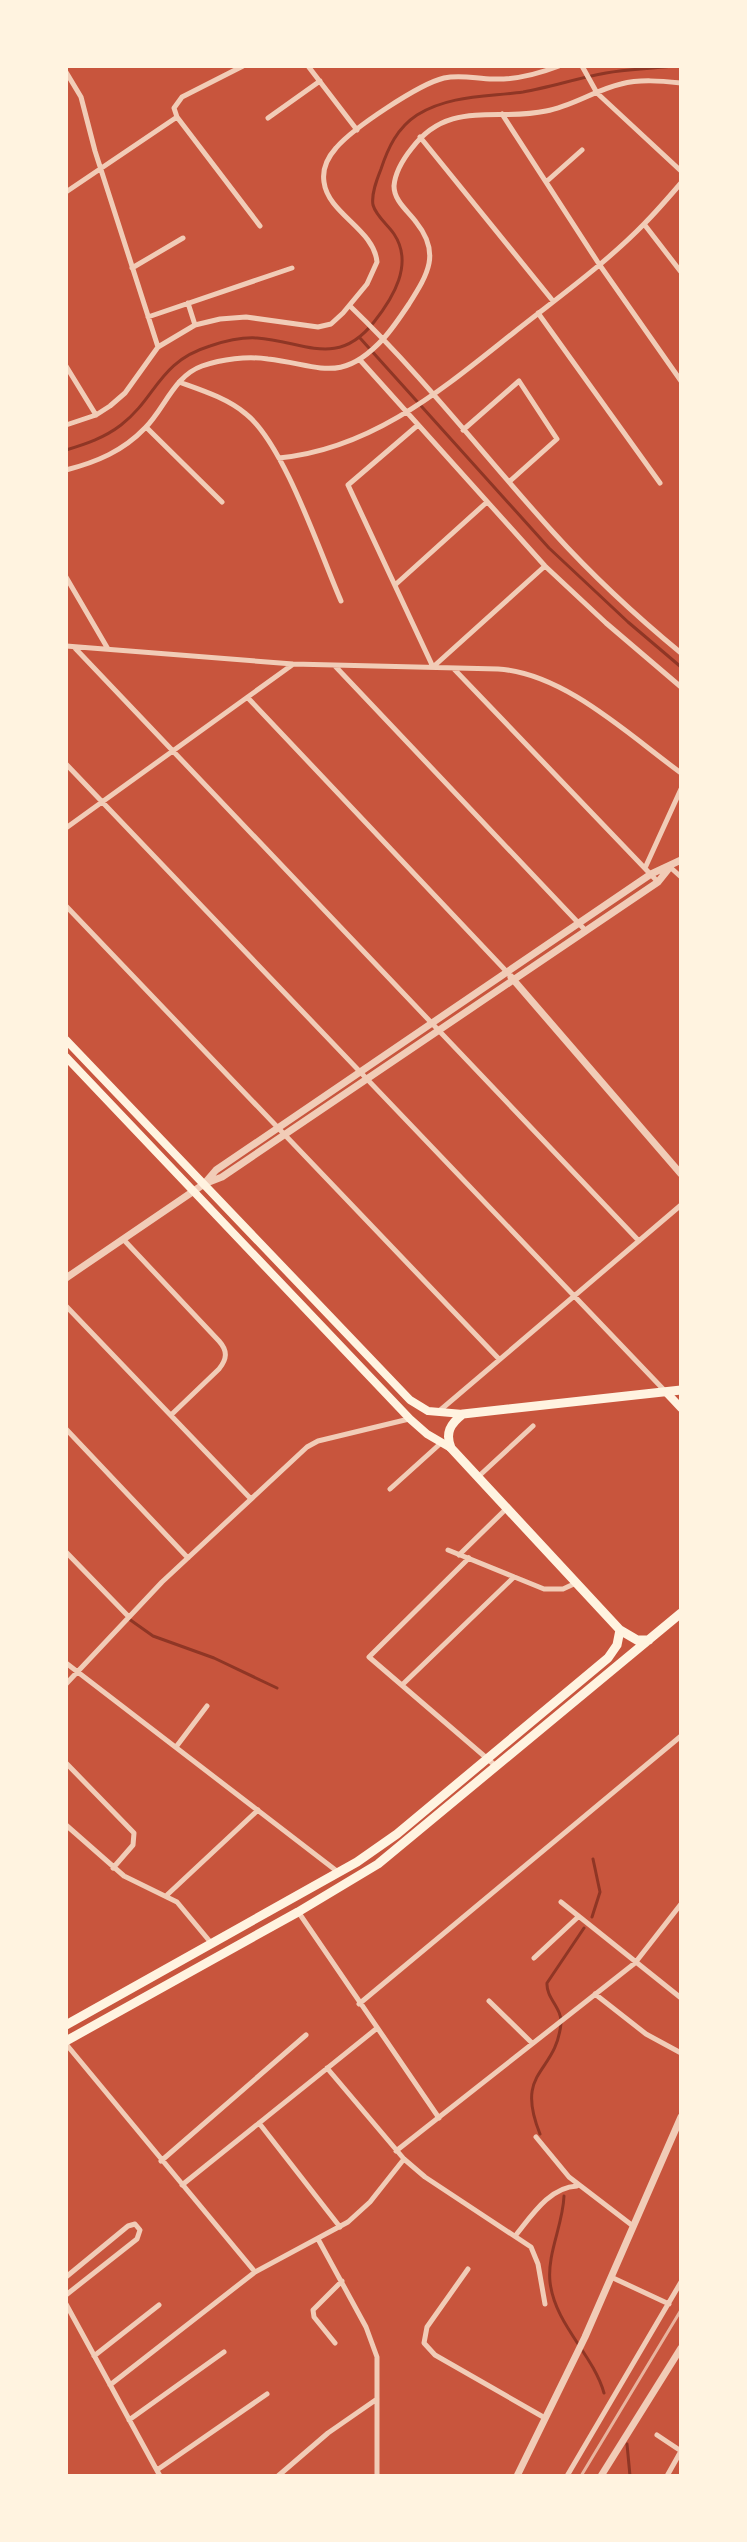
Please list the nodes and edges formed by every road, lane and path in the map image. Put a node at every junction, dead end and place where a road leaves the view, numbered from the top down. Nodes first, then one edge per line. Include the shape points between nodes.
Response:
1 (243, 66) edge
2 (308, 66) edge
3 (559, 66) edge
4 (582, 66) edge
5 (66, 72) edge
6 (320, 81) junction
7 (681, 83) edge
8 (597, 93) junction
9 (502, 114) junction
10 (177, 117) junction
11 (268, 118) dead end
12 (357, 130) junction
13 (420, 137) junction
14 (582, 150) dead end
15 (100, 169) junction
16 (681, 171) edge
17 (546, 182) junction
18 (681, 183) edge
19 (66, 192) edge
20 (644, 224) junction
21 (260, 226) dead end
22 (183, 238) dead end
23 (599, 264) junction
24 (132, 268) junction
25 (292, 268) dead end
26 (681, 272) edge
27 (553, 301) junction
28 (188, 303) junction
29 (350, 306) junction
30 (538, 313) junction
31 (148, 317) junction
32 (195, 325) junction
33 (384, 338) junction
34 (158, 347) junction
35 (360, 360) junction
36 (66, 366) edge
37 (681, 381) edge
38 (179, 382) junction
39 (434, 396) junction
40 (407, 413) junction
41 (96, 415) junction
42 (66, 425) edge
43 (418, 425) junction
44 (146, 427) junction
45 (463, 430) junction
46 (279, 458) junction
47 (66, 470) edge
48 (509, 482) junction
49 (660, 483) dead end
50 (222, 502) dead end
51 (487, 502) junction
52 (545, 566) junction
53 (66, 577) edge
54 (395, 585) junction
55 (341, 601) dead end
56 (66, 646) edge
57 (74, 647) junction
58 (109, 650) junction
59 (681, 653) edge
60 (293, 664) junction
61 (335, 666) junction
62 (433, 667) junction
63 (453, 667) junction
64 (681, 687) edge
65 (248, 698) junction
66 (174, 752) junction
67 (66, 764) edge
68 (681, 773) edge
69 (681, 789) edge
70 (103, 803) junction
71 (66, 828) edge
72 (681, 860) edge
73 (670, 867) junction
74 (648, 871) junction
75 (681, 877) edge
76 (658, 882) junction
77 (66, 906) edge
78 (579, 923) junction
79 (586, 931) junction
80 (507, 972) junction
81 (514, 980) junction
82 (433, 1023) junction
83 (440, 1030) junction
84 (66, 1040) edge
85 (66, 1057) edge
86 (361, 1071) junction
87 (368, 1079) junction
88 (278, 1128) junction
89 (285, 1135) junction
90 (681, 1174) edge
91 (204, 1184) junction
92 (194, 1191) junction
93 (681, 1205) edge
94 (123, 1239) junction
95 (639, 1241) junction
96 (66, 1278) edge
97 (574, 1296) junction
98 (311, 1297) junction
99 (302, 1305) junction
100 (66, 1306) edge
101 (499, 1359) junction
102 (681, 1390) edge
103 (666, 1392) junction
104 (681, 1408) edge
105 (436, 1413) junction
106 (463, 1414) junction
107 (171, 1416) junction
108 (410, 1419) junction
109 (533, 1426) dead end
110 (66, 1429) edge
111 (441, 1443) junction
112 (451, 1448) junction
113 (478, 1477) junction
114 (390, 1489) dead end
115 (251, 1499) junction
116 (507, 1508) junction
117 (448, 1550) dead end
118 (66, 1552) edge
119 (459, 1555) junction
120 (188, 1558) junction
121 (469, 1558) junction
122 (514, 1577) junction
123 (577, 1582) junction
124 (681, 1613) edge
125 (128, 1616) junction
126 (620, 1630) junction
127 (651, 1639) junction
128 (66, 1663) edge
129 (78, 1672) junction
130 (66, 1684) edge
131 (402, 1685) junction
132 (207, 1706) dead end
133 (681, 1736) edge
134 (176, 1747) junction
135 (488, 1758) junction
136 (66, 1763) edge
137 (498, 1767) junction
138 (258, 1810) junction
139 (409, 1824) junction
140 (66, 1825) edge
141 (417, 1833) junction
142 (113, 1868) junction
143 (339, 1873) junction
144 (167, 1895) junction
145 (561, 1902) dead end
146 (681, 1904) edge
147 (298, 1912) junction
148 (578, 1917) junction
149 (212, 1944) junction
150 (534, 1958) dead end
151 (635, 1963) junction
152 (595, 1994) junction
153 (681, 1998) edge
154 (489, 2001) dead end
155 (359, 2004) junction
156 (66, 2025) edge
157 (376, 2029) junction
158 (306, 2035) dead end
159 (66, 2042) edge
160 (532, 2043) junction
161 (681, 2053) edge
162 (327, 2068) junction
163 (681, 2117) edge
164 (439, 2118) junction
165 (259, 2123) junction
166 (536, 2137) dead end
167 (396, 2151) junction
168 (404, 2159) junction
169 (161, 2161) junction
170 (182, 2185) junction
171 (578, 2186) junction
172 (633, 2226) junction
173 (340, 2227) junction
174 (516, 2235) junction
175 (318, 2239) junction
176 (468, 2269) dead end
177 (255, 2272) junction
178 (66, 2277) edge
179 (611, 2277) junction
180 (342, 2281) junction
181 (681, 2282) edge
182 (66, 2295) edge
183 (66, 2304) edge
184 (545, 2304) dead end
185 (669, 2304) junction
186 (159, 2305) dead end
187 (335, 2343) dead end
188 (681, 2348) edge
189 (224, 2352) dead end
190 (94, 2356) junction
191 (110, 2385) junction
192 (267, 2394) dead end
193 (378, 2398) junction
194 (546, 2418) junction
195 (129, 2420) junction
196 (657, 2435) dead end
197 (158, 2473) edge
198 (278, 2476) edge
199 (377, 2476) edge
200 (517, 2476) edge
201 (567, 2476) edge
202 (601, 2476) edge
203 (667, 2476) edge

1 - 10 street via 179,99
2 - 6 street
3 - 12 street via 516,78 436,80
4 - 8 street
5 - 15 street via 81,97
6 - 11 street
6 - 12 street
7 - 8 street via 634,82
8 - 9 street via 544,112
8 - 16 street
9 - 13 street via 454,118
9 - 17 street
10 - 15 street
10 - 21 street
12 - 29 street via 333,151 324,178 330,197 377,258 372,277
13 - 27 street
13 - 33 street via 394,186 429,243 430,264
14 - 17 street
15 - 19 street
15 - 24 street
17 - 23 street
18 - 20 street
20 - 23 street
20 - 26 street
22 - 24 street
23 - 27 street
23 - 37 street
24 - 31 street
25 - 28 street
27 - 30 street
28 - 31 street
28 - 32 street
29 - 32 street via 322,327 246,317
29 - 33 street
30 - 39 street
30 - 49 street
31 - 34 street
32 - 34 street
33 - 35 street
33 - 39 street
34 - 41 street via 125,393
35 - 38 street via 328,370 268,359 233,360 199,367
35 - 40 street
36 - 41 street
38 - 44 street
38 - 46 street via 245,412
39 - 40 street
39 - 45 street
40 - 43 street
40 - 46 street via 334,447
41 - 42 street
43 - 51 street
43 - 54 street via 348,485
44 - 47 street via 119,450
44 - 50 street
45 - 48 street
45 - 48 street via 519,381 557,439
46 - 55 street
48 - 59 street via 590,570
51 - 52 street
51 - 54 street
52 - 62 street
52 - 64 street
53 - 58 street
54 - 62 street
56 - 57 street
57 - 58 street
57 - 66 street
58 - 60 street
60 - 61 street
60 - 65 street
61 - 62 street
61 - 78 street
62 - 63 street
63 - 68 street via 510,670 553,683
63 - 74 street
65 - 66 street
65 - 80 street
66 - 70 street
66 - 82 street
67 - 70 street
69 - 74 street
70 - 71 street
70 - 86 street
72 - 73 street
73 - 74 street
73 - 75 street
73 - 76 street
74 - 76 street
74 - 78 street
76 - 79 street
77 - 88 street
78 - 79 street
78 - 80 street
79 - 81 street
80 - 81 street
80 - 82 street
81 - 83 street
81 - 90 street
82 - 83 street
82 - 86 street
83 - 87 street
83 - 95 street
84 - 91 main road
85 - 92 main road
86 - 87 street
86 - 88 street
87 - 89 street
87 - 97 street
88 - 89 street
88 - 91 street
89 - 91 street
89 - 101 street
91 - 92 street
91 - 98 main road
92 - 94 street
92 - 99 main road
93 - 95 street
94 - 96 street
94 - 107 street via 226,1352 219,1369
95 - 97 street
97 - 101 street
97 - 103 street
98 - 99 main road
98 - 105 main road via 410,1400
99 - 108 main road
100 - 107 street
101 - 105 street
102 - 103 main road
103 - 104 main road
103 - 106 main road
105 - 106 main road
105 - 108 main road
106 - 112 main road via 449,1429
107 - 115 street
108 - 111 main road
108 - 115 street via 318,1441
109 - 113 street
110 - 120 street
111 - 112 main road
111 - 114 street
112 - 113 main road
113 - 116 main road
115 - 120 street
116 - 119 street
116 - 123 main road
117 - 119 street
118 - 125 street
119 - 121 street
120 - 125 street
121 - 122 street
121 - 131 street via 369,1657
122 - 123 street via 551,1590
122 - 131 street
123 - 126 main road
124 - 127 main road
125 - 129 street
126 - 127 main road via 637,1640
126 - 135 main road via 608,1658
127 - 137 main road
128 - 129 street
129 - 130 street
129 - 134 street
131 - 135 street
132 - 134 street
133 - 155 street
134 - 138 street
135 - 137 street
135 - 139 main road
136 - 142 street via 134,1833 133,1845
137 - 141 main road
138 - 143 street
138 - 144 street
139 - 141 main road
139 - 143 main road
140 - 142 street
141 - 147 main road via 378,1864
142 - 144 street
143 - 149 main road
144 - 149 street
145 - 148 street
146 - 151 street
147 - 155 street
147 - 159 main road
148 - 150 street
148 - 151 street
149 - 156 main road
151 - 152 street
151 - 153 street
152 - 160 street
152 - 161 street via 646,2034
154 - 160 street
155 - 157 street
157 - 162 street
157 - 164 street
158 - 169 street
159 - 169 street
160 - 164 street
162 - 165 street
162 - 167 street
163 - 172 street
164 - 167 street
165 - 170 street
165 - 173 street
166 - 171 street
167 - 168 street
168 - 173 street via 370,2202
168 - 174 street
169 - 170 street
170 - 177 street
171 - 172 street
171 - 174 street via 554,2193
172 - 179 street
173 - 175 street
174 - 184 street via 536,2255
175 - 177 street
175 - 180 street
176 - 194 street via 427,2327 424,2343 435,2355
177 - 191 street
178 - 182 street via 128,2226 138,2226 137,2239
179 - 185 street
179 - 194 street
180 - 187 street via 313,2310
180 - 193 street via 374,2344
181 - 185 street
183 - 190 street
185 - 201 street
186 - 190 street
188 - 202 street
189 - 195 street
190 - 191 street
191 - 195 street
192 - 197 street
193 - 198 street
193 - 199 street
194 - 200 street
195 - 197 street
196 - 203 street via 681,2451

